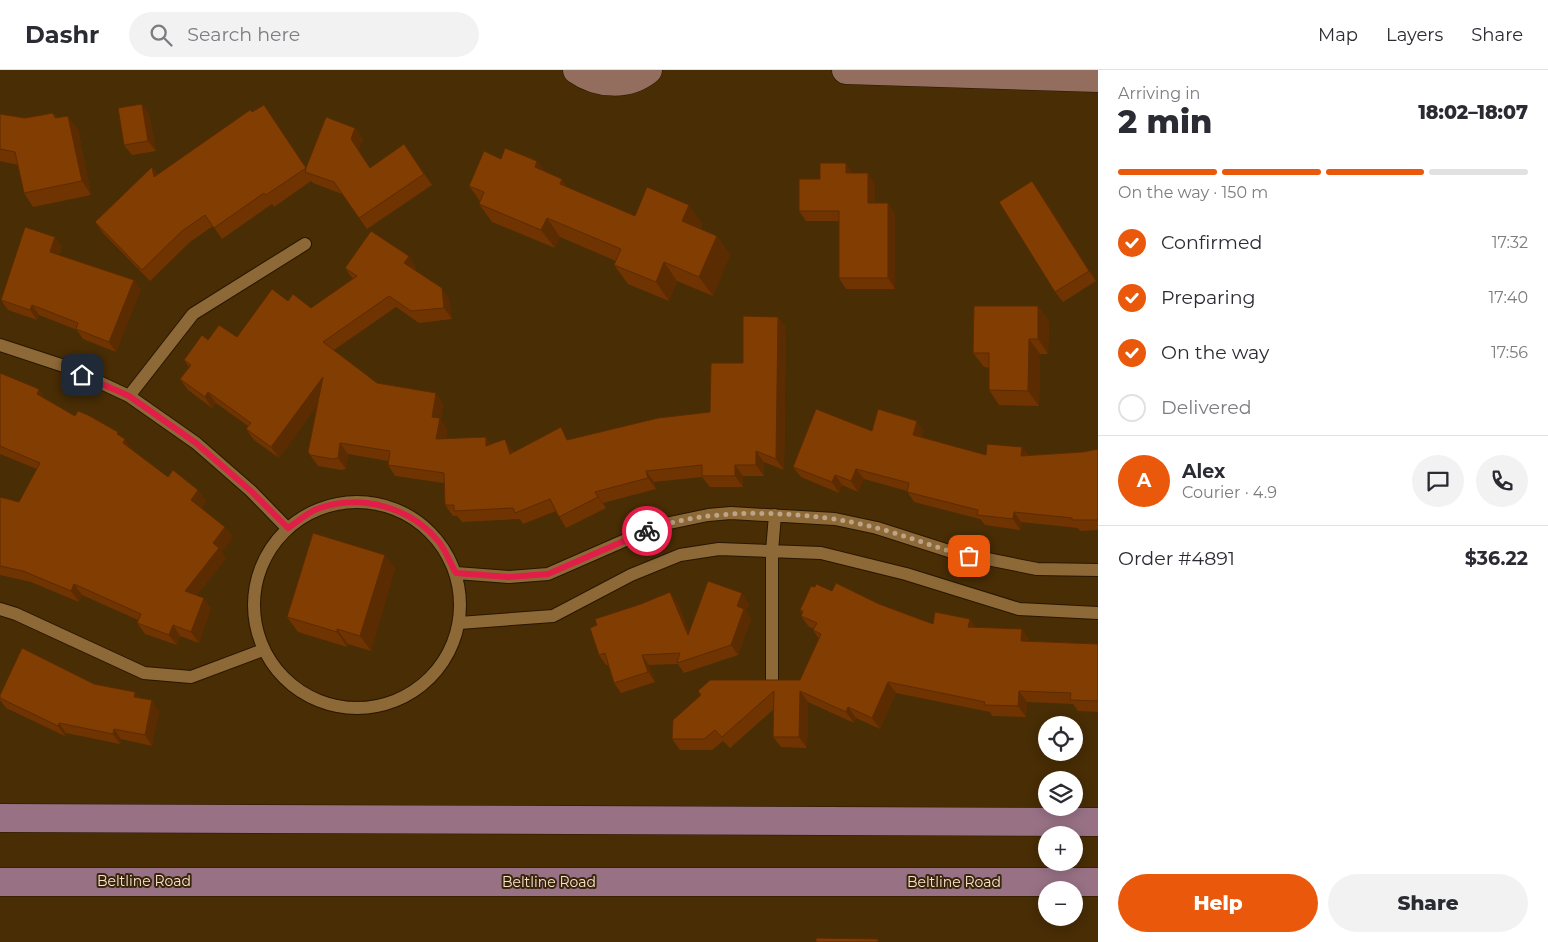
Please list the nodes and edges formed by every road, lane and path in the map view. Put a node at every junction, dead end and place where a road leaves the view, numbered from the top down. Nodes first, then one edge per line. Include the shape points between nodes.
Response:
1 (577, 70) edge
2 (648, 70) edge
3 (846, 70) edge
4 (884, 71) edge
5 (1098, 78) edge
6 (305, 244) dead end
7 (0, 345) edge
8 (129, 396) junction
9 (775, 515) junction
10 (288, 528) junction
11 (772, 551) junction
12 (1098, 570) edge
13 (456, 573) junction
14 (0, 609) edge
15 (1098, 613) edge
16 (459, 623) junction
17 (263, 650) junction
18 (772, 680) edge
19 (0, 818) edge
20 (1098, 822) edge
21 (0, 882) edge
22 (1098, 882) edge

1 - 2 street via 594,79 611,82 628,80
3 - 4 street
4 - 5 street
6 - 8 lane via 193,314
7 - 8 lane via 67,367
8 - 10 lane via 196,443
9 - 11 lane
9 - 12 lane via 835,519 877,528 952,552 1037,569
9 - 13 lane via 708,515 660,525 548,574 509,577
10 - 13 lane via 316,510 350,502 384,505 415,519 440,542
10 - 17 lane via 266,554 255,585 253,618
11 - 15 lane via 821,553 906,574 1020,609
11 - 16 lane via 719,549 680,555 631,575 553,616
11 - 18 lane
13 - 16 lane
14 - 17 lane via 144,673 191,677
16 - 17 lane via 449,654 429,680 402,698 371,708 338,707 307,697 281,677
19 - 20 main road
21 - 22 main road, Beltline Road

